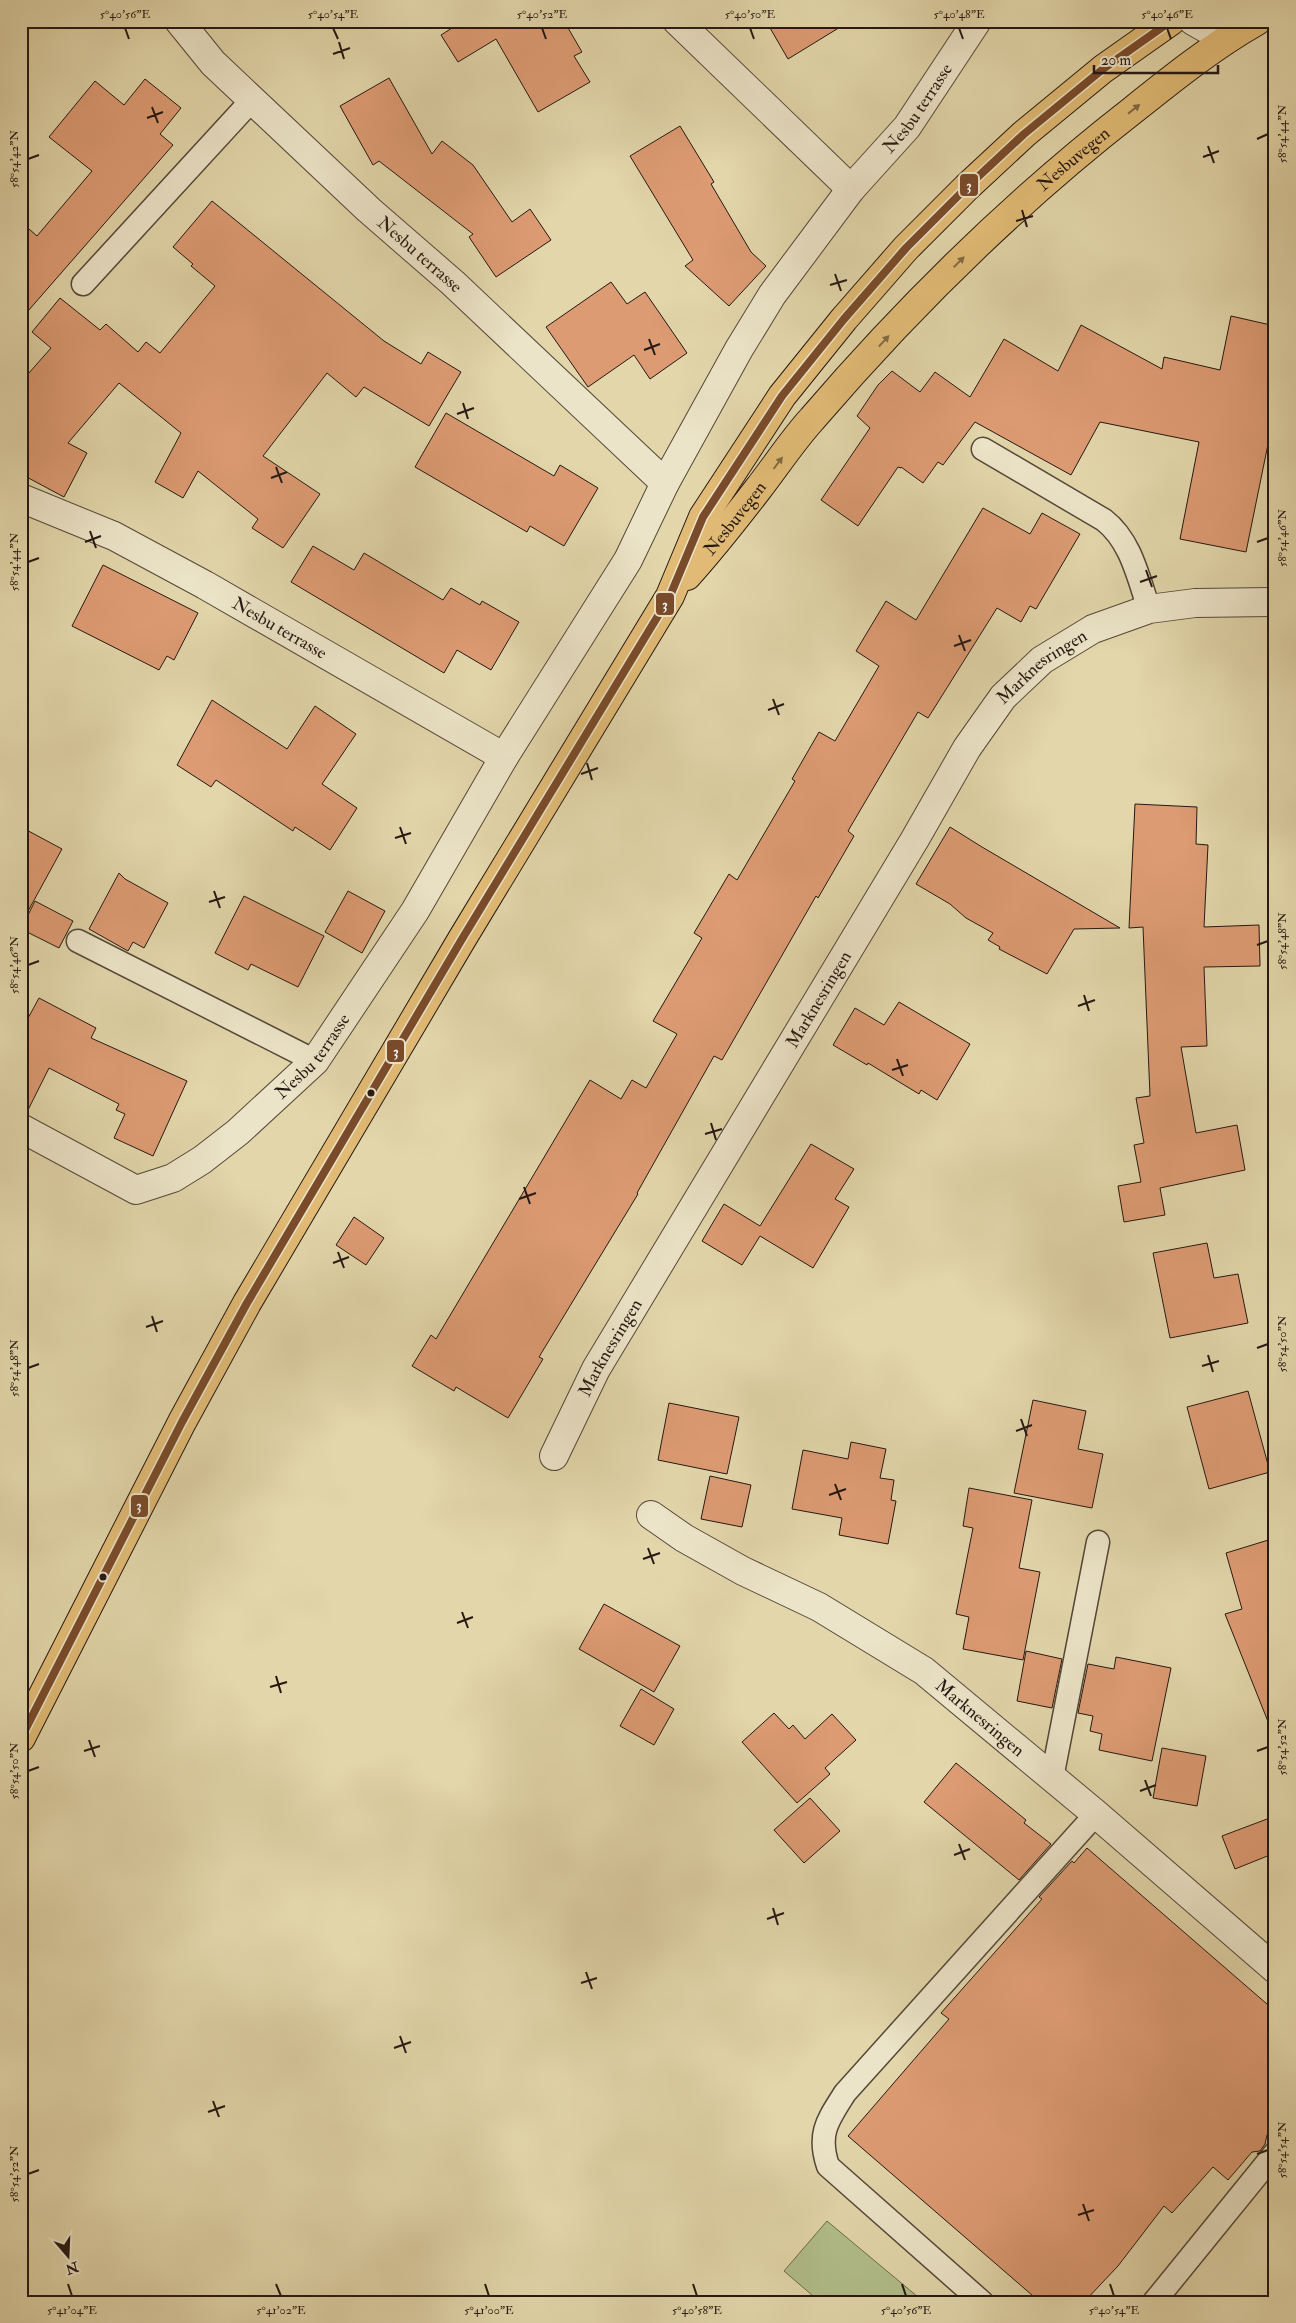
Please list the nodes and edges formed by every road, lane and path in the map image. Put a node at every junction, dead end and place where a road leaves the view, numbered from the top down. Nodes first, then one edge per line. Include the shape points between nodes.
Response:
1 (179, 21) edge
2 (677, 21) edge
3 (977, 21) edge
4 (1171, 21) edge
5 (1193, 21) edge
6 (1257, 21) edge
7 (1224, 30) edge
8 (252, 100) junction
9 (851, 190) junction
10 (83, 284) dead end
11 (983, 449) dead end
12 (665, 483) junction
13 (21, 498) edge
14 (670, 596) junction
15 (1275, 602) edge
16 (1149, 609) junction
17 (504, 758) junction
18 (78, 941) dead end
19 (315, 1061) junction
20 (21, 1128) edge
21 (554, 1456) dead end
22 (651, 1516) dead end
23 (1098, 1542) dead end
24 (21, 1738) edge
25 (1052, 1778) junction
26 (1096, 1814) junction
27 (1275, 1969) edge
28 (1275, 2154) edge
29 (982, 2302) edge
30 (1154, 2302) edge

1 - 8 street, Nesbu terrasse via 212,63
2 - 9 street
3 - 9 street, Nesbu terrasse via 907,127
4 - 14 main road, Nesbuvegen via 1103,69 1024,134 906,248 875,283 782,396 703,517
5 - 7 street
6 - 7 main road, Nesbuvegen
14 -> 7 main road, Nesbuvegen via 730,526 811,420 925,296 1006,216 1070,159
8 - 10 lane
8 - 12 street, Nesbu terrasse
9 - 12 street, Nesbu terrasse via 772,295
11 - 16 lane via 1117,530 1126,545
12 - 17 street, Nesbu terrasse via 628,560
13 - 17 street, Nesbu terrasse via 114,536
14 - 24 main road via 462,938 248,1303 182,1422
15 - 16 street, Marknesringen via 1195,603
16 - 21 street, Marknesringen via 1093,629 1042,660 1003,696 967,748 596,1369
17 - 19 street, Nesbu terrasse via 415,911
18 - 19 lane
19 - 20 street, Nesbu terrasse via 238,1132 202,1160 173,1178 136,1190
22 - 25 street, Marknesringen via 743,1571 818,1607 924,1671
23 - 25 lane
25 - 26 street, Marknesringen
26 - 27 street, Marknesringen
26 - 29 lane via 845,2093 827,2122 822,2148 828,2166
28 - 30 lane

